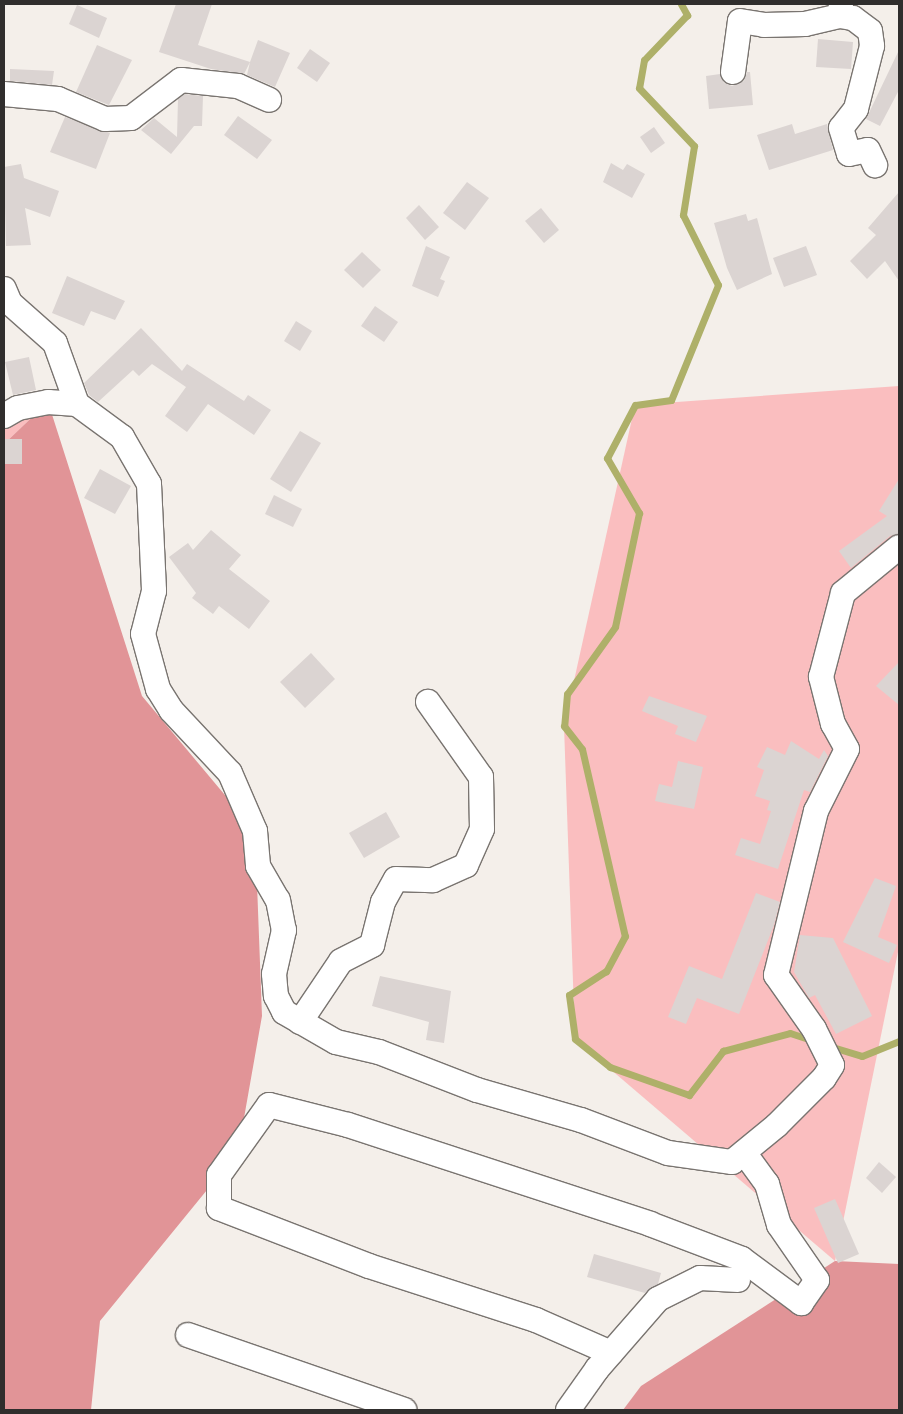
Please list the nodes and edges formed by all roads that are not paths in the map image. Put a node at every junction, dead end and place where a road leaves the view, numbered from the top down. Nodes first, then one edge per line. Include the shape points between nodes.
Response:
1 (840, 10) edge
2 (733, 72) dead end
3 (4, 94) edge
4 (268, 100) dead end
5 (875, 166) dead end
6 (4, 289) edge
7 (76, 404) junction
8 (4, 416) edge
9 (899, 547) edge
10 (428, 702) dead end
11 (300, 1022) junction
12 (744, 1152) junction
13 (738, 1280) dead end
14 (188, 1335) dead end
15 (610, 1353) junction
16 (404, 1410) edge
17 (568, 1410) edge

1 - 2 street via 805,24 764,25 740,21
1 - 5 street via 870,31 872,46 856,109 841,128 849,154 868,150
3 - 4 street via 58,99 105,119 131,118 181,80 238,86
6 - 7 street via 10,303 55,343
7 - 8 street via 48,402 18,408
7 - 11 street via 122,437 149,484 154,591 143,634 156,680 171,710 230,773 255,831 258,866 278,900 284,930 274,974 276,996 284,1012
9 - 12 street via 843,593 821,677 833,724 847,749 816,811 776,975 814,1029 832,1065 818,1085
10 - 11 street via 481,777 482,830 466,865 433,880 396,879 383,902 372,945 341,960
11 - 12 street via 336,1042 379,1052 478,1090 581,1120 668,1153 732,1162
12 - 15 street via 767,1184 779,1225 817,1280 802,1303 742,1259 650,1224 348,1125 269,1105 219,1175 219,1208 369,1266 536,1320
13 - 15 street via 700,1278 658,1298
14 - 16 street
15 - 17 street

